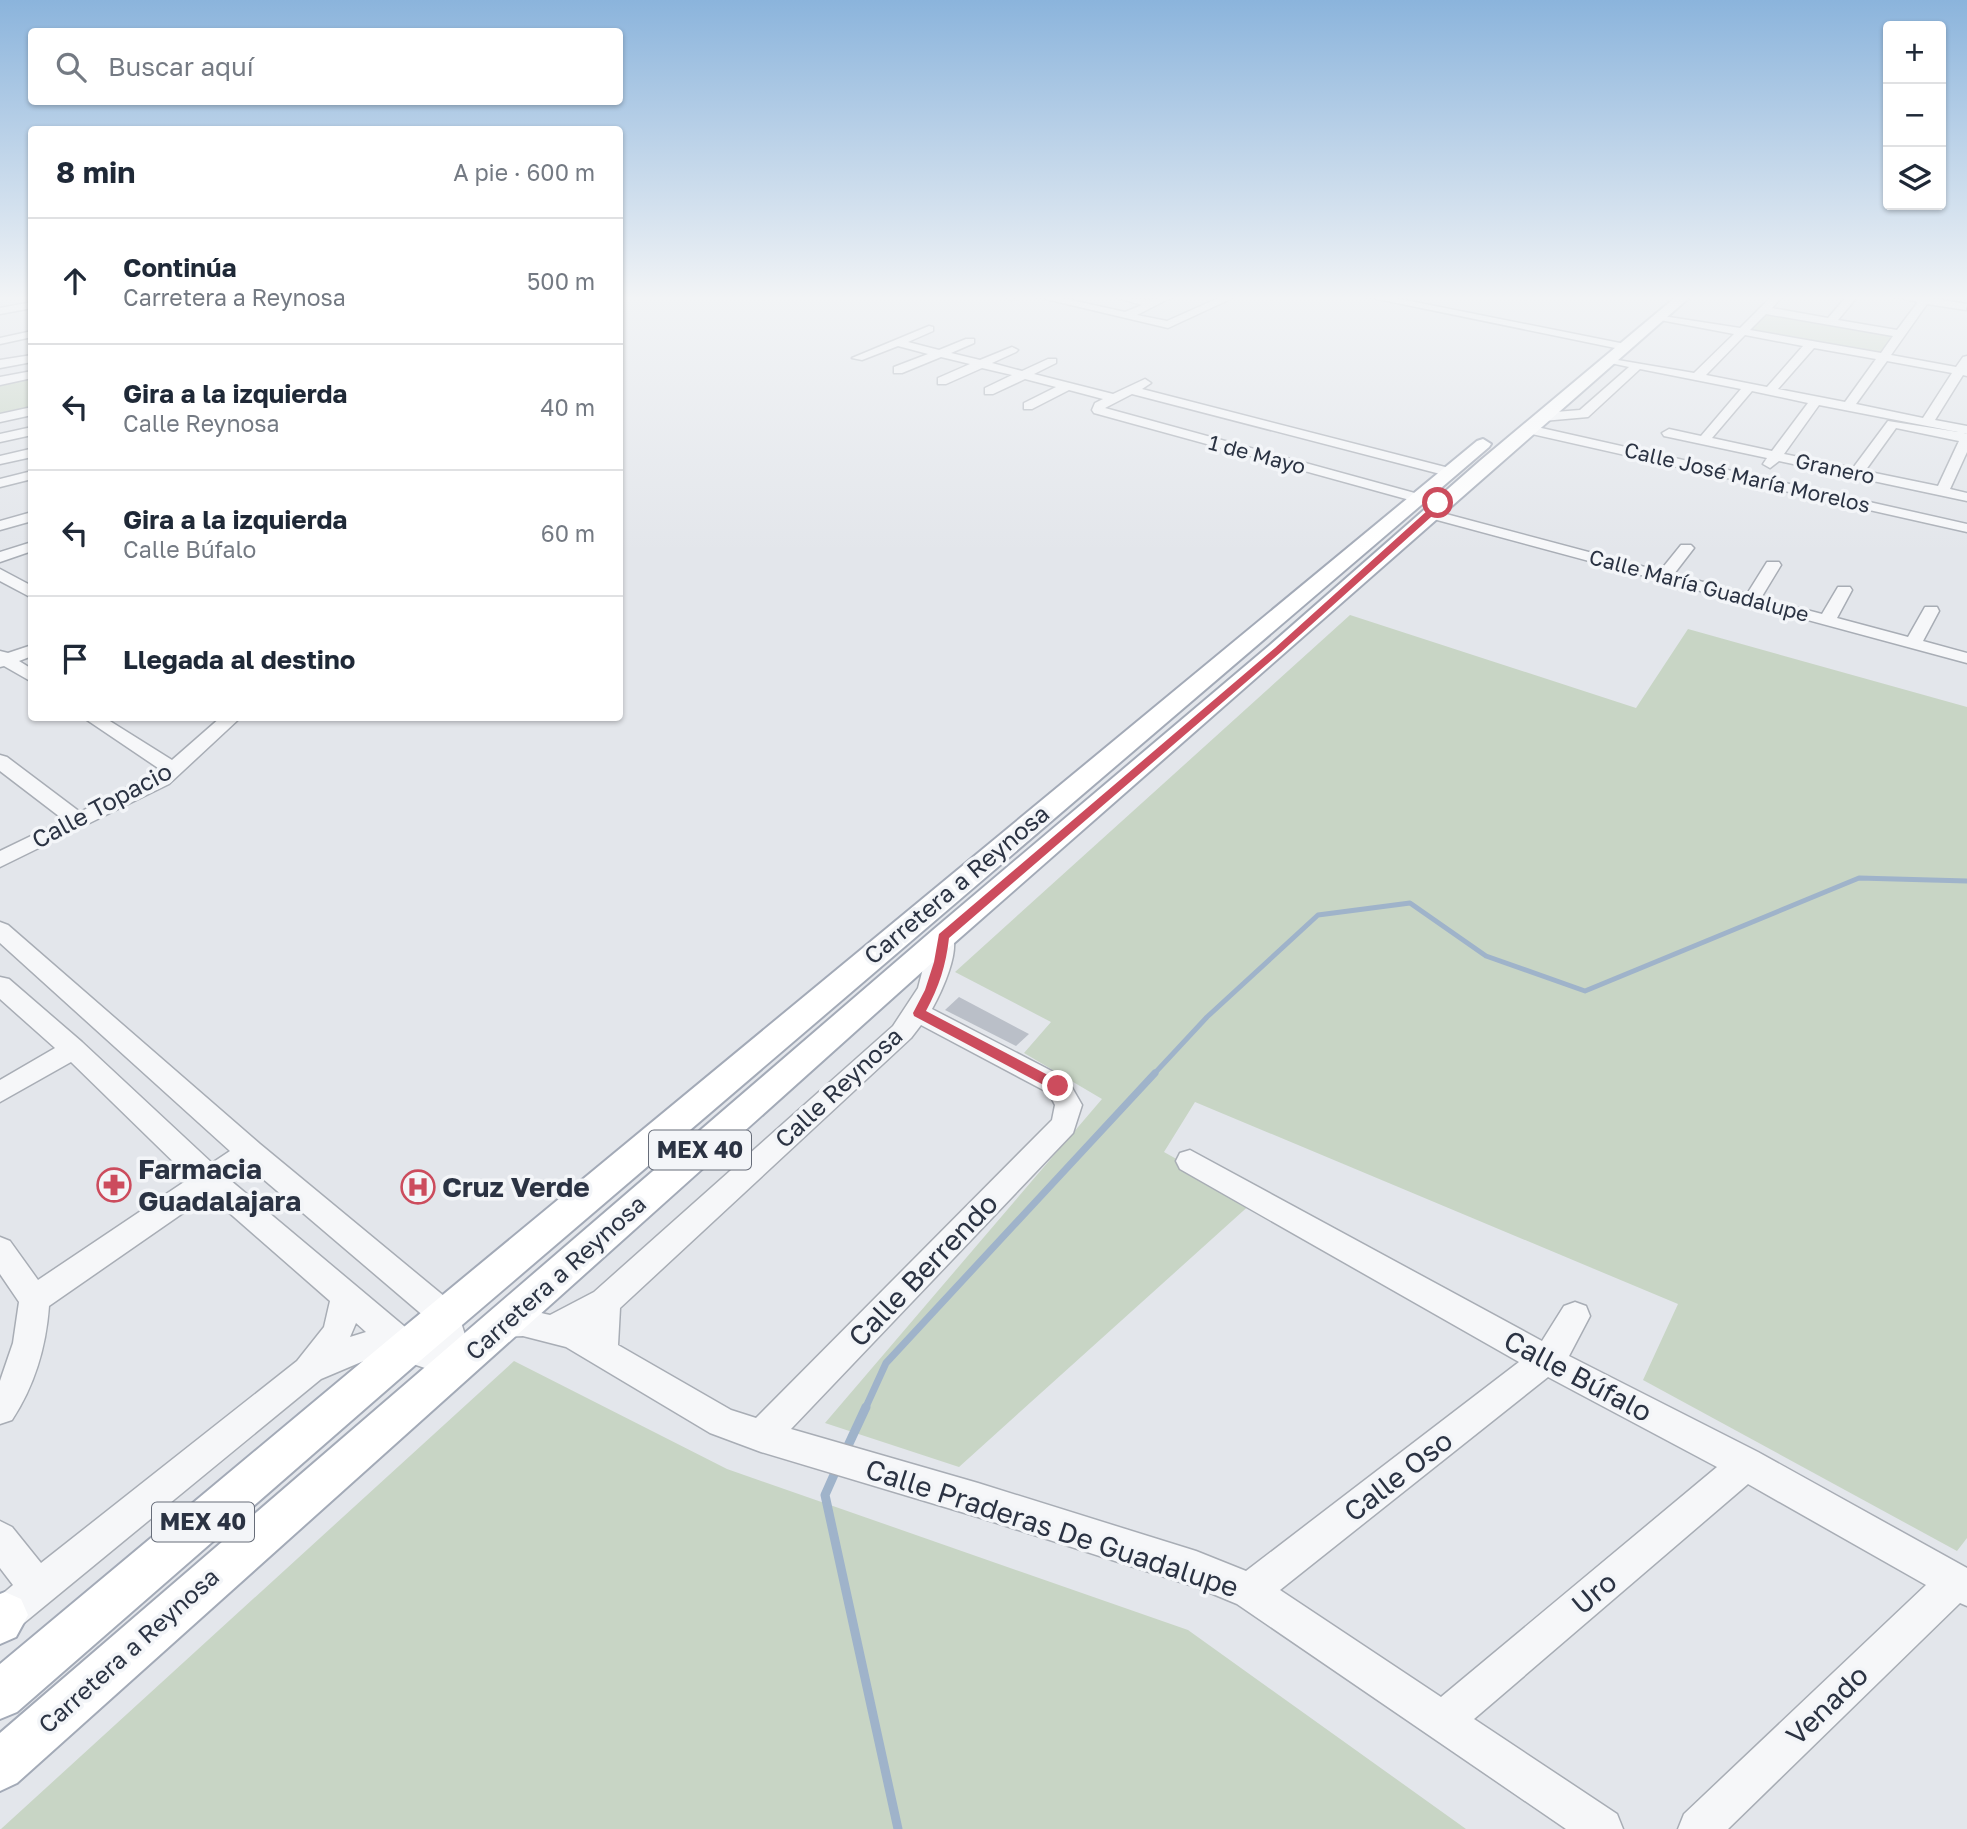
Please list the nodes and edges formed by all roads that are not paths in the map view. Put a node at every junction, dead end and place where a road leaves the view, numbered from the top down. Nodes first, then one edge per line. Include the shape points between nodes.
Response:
1 (1009, 381) edge
2 (1050, 381) edge
3 (1566, 381) edge
4 (1568, 381) edge
5 (1620, 381) edge
6 (1722, 381) edge
7 (1778, 381) edge
8 (1867, 381) edge
9 (1956, 381) edge
10 (1145, 383) dead end
11 (1563, 384) junction
12 (1067, 386) junction
13 (1749, 387) junction
14 (1131, 390) junction
15 (989, 391) dead end
16 (1770, 391) junction
17 (1114, 398) junction
18 (1816, 400) junction
19 (1028, 406) dead end
20 (1848, 407) junction
21 (28, 412) edge
22 (1543, 416) junction
23 (0, 418) edge
24 (1927, 422) junction
25 (1280, 424) junction
26 (1528, 429) junction
27 (28, 432) edge
28 (1669, 433) dead end
29 (1966, 434) edge
30 (0, 438) edge
31 (1704, 440) junction
32 (1237, 450) junction
33 (28, 453) edge
34 (0, 460) edge
35 (1773, 460) junction
36 (1487, 464) junction
37 (1449, 471) junction
38 (1857, 473) junction
39 (28, 476) edge
40 (0, 482) edge
41 (1941, 492) junction
42 (1967, 497) edge
43 (1429, 506) junction
44 (28, 517) edge
45 (0, 526) edge
46 (1967, 528) edge
47 (28, 547) edge
48 (1686, 548) dead end
49 (0, 557) edge
50 (1773, 565) dead end
51 (0, 574) edge
52 (1664, 576) junction
53 (24, 581) edge
54 (1844, 590) dead end
55 (1751, 600) junction
56 (1931, 611) dead end
57 (1827, 620) junction
58 (1913, 643) junction
59 (28, 651) edge
60 (1967, 658) edge
61 (2, 659) edge
62 (28, 675) edge
63 (98, 721) edge
64 (228, 721) edge
65 (0, 761) edge
66 (174, 770) junction
67 (1084, 778) junction
68 (1113, 791) junction
69 (78, 821) junction
70 (0, 860) edge
71 (0, 930) edge
72 (943, 937) junction
73 (0, 985) edge
74 (919, 1013) junction
75 (73, 1049) junction
76 (0, 1092) edge
77 (250, 1152) junction
78 (1190, 1161) dead end
79 (211, 1180) junction
80 (0, 1250) edge
81 (346, 1295) junction
82 (34, 1299) junction
83 (605, 1302) junction
84 (1576, 1315) dead end
85 (445, 1317) junction
86 (503, 1323) junction
87 (555, 1328) junction
88 (407, 1348) junction
89 (603, 1350) junction
90 (1546, 1360) junction
91 (458, 1364) junction
92 (307, 1371) junction
93 (0, 1409) edge
94 (761, 1436) junction
95 (1746, 1464) junction
96 (0, 1539) edge
97 (1961, 1585) edge
98 (1250, 1591) junction
99 (11, 1611) edge
100 (0, 1695) edge
101 (1443, 1721) junction
102 (0, 1766) edge
103 (1602, 1829) edge
104 (1699, 1829) edge

1 - 15 street
2 - 12 street
3 - 11 main road, Carretera a Reynosa / MEX 40
4 - 11 main road, Carretera a Reynosa / MEX 40
5 - 22 street via 1584,414
6 - 13 street
7 - 16 street
8 - 20 street
9 - 24 street
10 - 14 street
11 - 22 main road, Carretera a Reynosa / MEX 40
11 - 37 main road, Carretera a Reynosa / MEX 40
12 - 17 street
12 - 19 street
13 - 16 street
13 - 31 street
14 - 17 street
14 - 25 street
16 - 18 street
17 - 32 street, 1 de Mayo via 1098,410
18 - 20 street
18 - 35 street
20 - 24 street
21 - 23 street
22 - 26 main road, Carretera a Reynosa / MEX 40
24 - 29 street
25 - 32 street
25 - 37 street
26 - 36 main road, Carretera a Reynosa / MEX 40
26 - 46 street, Calle José María Morelos via 1744,471
27 - 30 street
28 - 31 street, Granero
29 - 38 street via 1893,424
29 - 41 street
31 - 35 street, Granero
32 - 43 street, 1 de Mayo
33 - 34 street
35 - 38 street, Granero
36 - 37 main road
36 - 43 main road, Carretera a Reynosa / MEX 40
37 - 43 main road, Carretera a Reynosa / MEX 40
38 - 41 street, Granero
39 - 40 street
41 - 42 street, Granero
43 - 52 street, Calle María Guadalupe
43 - 67 main road, Carretera a Reynosa / MEX 40
43 - 68 main road, Carretera a Reynosa / MEX 40 via 1409,533
44 - 45 street
47 - 49 street
48 - 52 street
50 - 55 street
51 - 53 street
52 - 55 street, Calle María Guadalupe
54 - 57 street
55 - 57 street, Calle María Guadalupe
56 - 58 street
57 - 58 street, Calle María Guadalupe
58 - 60 street, Calle María Guadalupe
59 - 61 street
61 - 62 street
63 - 66 street
64 - 66 street, Calle Topacio
65 - 69 street
66 - 69 street, Calle Topacio
67 - 68 main road
67 - 85 main road, Carretera a Reynosa / MEX 40
68 - 72 main road, Carretera a Reynosa / MEX 40
69 - 70 street, Calle Topacio
71 - 77 street
72 - 74 street, Calle Reynosa via 940,962
72 - 86 main road, Carretera a Reynosa / MEX 40
73 - 75 street
74 - 83 street, Calle Reynosa
74 - 94 street, Calle Berrendo via 1058,1086 1068,1097 1070,1110 1063,1126
75 - 76 street
75 - 79 street
77 - 79 street
77 - 85 street
78 - 90 street, Calle Búfalo
79 - 81 street
79 - 82 street
80 - 82 street
81 - 88 street
81 - 92 street via 337,1337
82 - 93 street via 24,1366
83 - 87 street, Calle Reynosa
83 - 89 street
84 - 90 street
85 - 88 main road, Carretera a Reynosa / MEX 40
85 - 91 street
86 - 87 street, Calle Praderas De Guadalupe
86 - 91 main road, Carretera a Reynosa / MEX 40
87 - 89 street, Calle Praderas De Guadalupe
88 - 91 street
88 - 92 street via 365,1346
88 - 100 main road, Carretera a Reynosa / MEX 40
89 - 94 street, Calle Praderas De Guadalupe via 722,1422
90 - 95 street, Calle Búfalo
90 - 98 street, Calle Oso
91 - 102 main road, Carretera a Reynosa / MEX 40
92 - 99 street
94 - 98 street, Calle Praderas De Guadalupe via 1196,1569
95 - 97 street, Calle Búfalo
95 - 101 street, Uro
96 - 99 street
97 - 104 street, Venado
98 - 101 street, Calle Praderas De Guadalupe
101 - 103 street, Calle Praderas De Guadalupe

